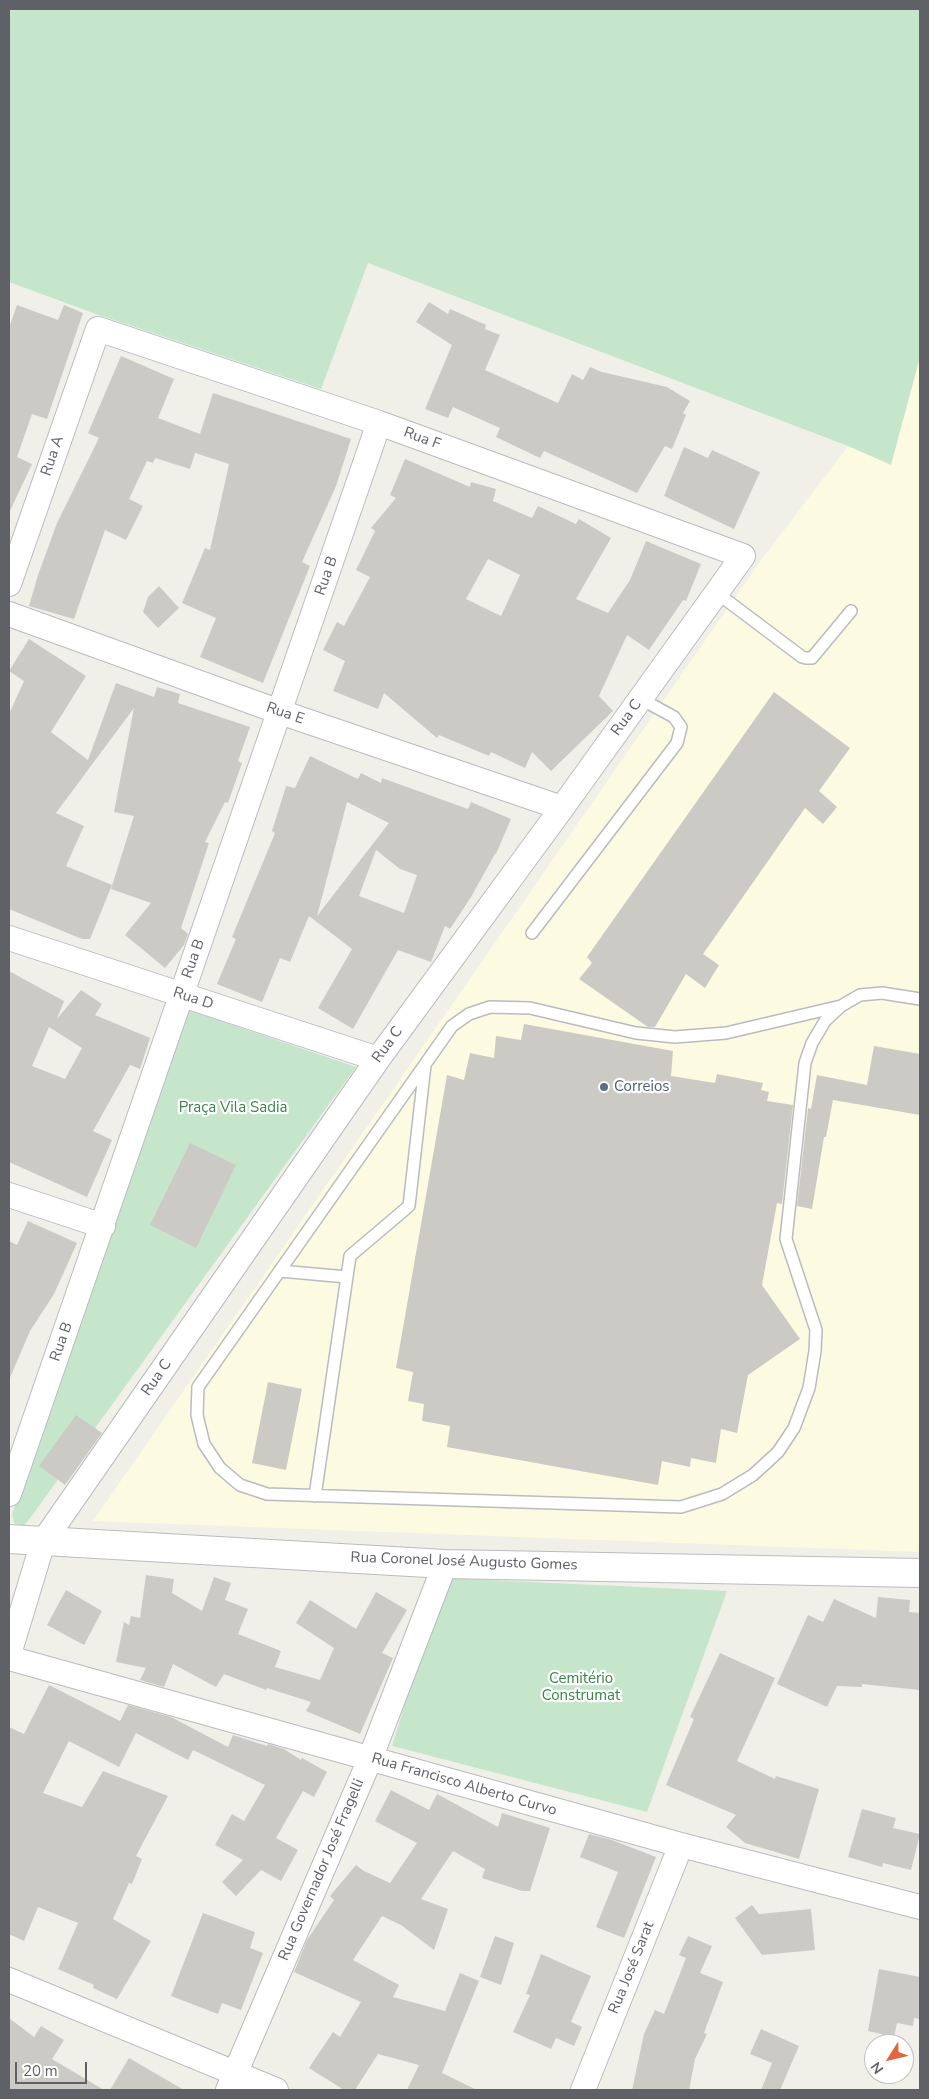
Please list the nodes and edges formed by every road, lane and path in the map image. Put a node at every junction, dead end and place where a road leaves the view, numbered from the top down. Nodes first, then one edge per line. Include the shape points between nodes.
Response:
1 (98, 329) joint
2 (379, 424) junction
3 (744, 556) joint
4 (9, 584) edge
5 (717, 593) junction
6 (851, 611) dead end
7 (9, 614) edge
8 (641, 699) junction
9 (280, 712) junction
10 (562, 808) junction
11 (532, 933) dead end
12 (9, 938) edge
13 (181, 995) junction
14 (920, 999) edge
15 (841, 1006) junction
16 (378, 1059) junction
17 (426, 1064) junction
18 (9, 1195) edge
19 (102, 1226) junction
20 (280, 1271) junction
21 (347, 1277) junction
22 (9, 1494) edge
23 (316, 1496) junction
24 (9, 1540) edge
25 (43, 1542) junction
26 (445, 1564) junction
27 (920, 1573) edge
28 (9, 1656) edge
29 (370, 1759) junction
30 (680, 1845) junction
31 (920, 1907) edge
32 (9, 1980) edge
33 (232, 2081) edge
34 (276, 2090) edge
35 (583, 2090) edge

1 - 2 street, Rua F
1 - 4 street, Rua A
2 - 3 street, Rua F
2 - 9 street, Rua B
3 - 5 street, Rua C
5 - 6 lane via 806,658 812,658
5 - 8 street, Rua C
7 - 9 street, Rua E
8 - 10 street, Rua C
8 - 11 lane via 674,716 680,727 677,743
9 - 10 street, Rua E
9 - 13 street, Rua B
10 - 16 street, Rua C
12 - 13 street, Rua D
13 - 16 street, Rua D
13 - 19 street, Rua B
14 - 15 lane via 882,993 860,995
15 - 17 lane via 726,1033 675,1037 636,1033 530,1008 490,1007 469,1014 452,1026
15 - 23 lane via 825,1022 805,1062 786,1239 816,1330 815,1351 809,1388 794,1428 778,1452 753,1475 722,1494 681,1507
16 - 25 street, Rua C
17 - 20 lane
17 - 21 lane via 409,1206 350,1256
18 - 19 street
19 - 22 street, Rua B
20 - 21 lane
20 - 23 lane via 198,1387 197,1415 204,1444 220,1468 240,1485 267,1494
21 - 23 lane
24 - 25 street, Rua Coronel José Augusto Gomes
25 - 26 street, Rua Coronel José Augusto Gomes
25 - 28 street, Rua C
26 - 27 street, Rua Coronel José Augusto Gomes
26 - 29 street, Rua Governador José Fragelli
28 - 29 street, Rua Francisco Alberto Curvo
29 - 30 street, Rua Francisco Alberto Curvo
29 - 33 street, Rua Governador José Fragelli
30 - 31 street, Rua Francisco Alberto Curvo
30 - 35 street, Rua José Sarat
32 - 33 street
33 - 34 street

